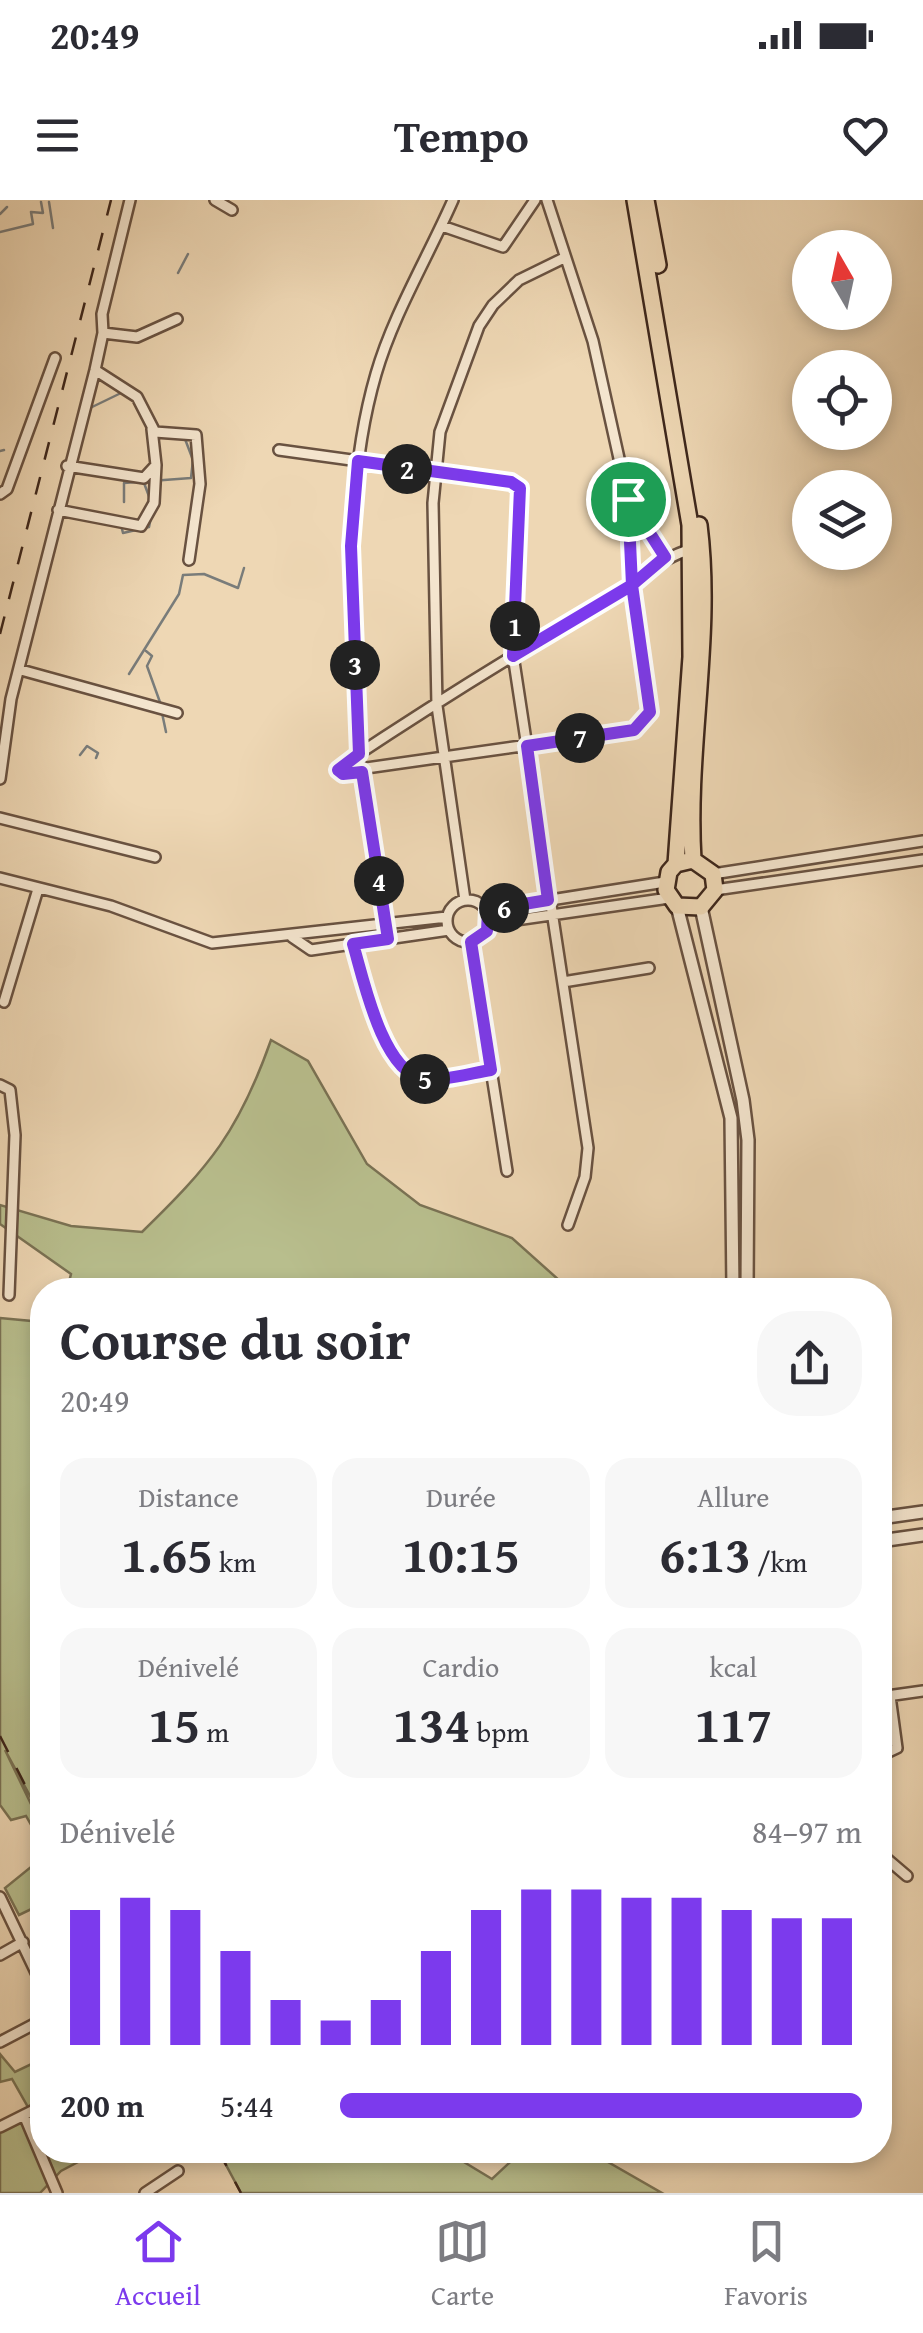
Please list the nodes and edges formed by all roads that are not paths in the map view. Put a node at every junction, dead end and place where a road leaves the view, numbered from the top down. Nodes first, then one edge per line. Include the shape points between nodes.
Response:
1 (130, 200) edge
2 (215, 200) edge
3 (453, 200) edge
4 (535, 200) edge
5 (547, 200) edge
6 (635, 200) edge
7 (646, 200) edge
8 (232, 210) dead end
9 (442, 226) junction
10 (649, 242) junction
11 (564, 258) junction
12 (177, 318) dead end
13 (104, 333) junction
14 (55, 358) dead end
15 (95, 370) junction
16 (152, 430) junction
17 (280, 450) dead end
18 (358, 461) junction
19 (67, 466) junction
20 (156, 466) junction
21 (434, 473) junction
22 (0, 494) edge
23 (628, 499) junction
24 (58, 510) junction
25 (696, 548) junction
26 (665, 557) junction
27 (189, 560) dead end
28 (632, 585) junction
29 (513, 656) junction
30 (21, 670) junction
31 (436, 706) junction
32 (177, 713) dead end
33 (527, 746) junction
34 (359, 754) junction
35 (442, 760) junction
36 (362, 772) junction
37 (0, 778) edge
38 (0, 818) edge
39 (923, 841) edge
40 (155, 857) dead end
41 (694, 860) junction
42 (923, 860) edge
43 (676, 864) junction
44 (0, 878) edge
45 (714, 882) junction
46 (38, 888) junction
47 (670, 895) junction
48 (465, 900) junction
49 (548, 900) junction
50 (701, 907) junction
51 (488, 910) junction
52 (551, 916) junction
53 (446, 917) junction
54 (489, 924) junction
55 (386, 925) junction
56 (449, 930) junction
57 (292, 937) junction
58 (388, 939) junction
59 (471, 942) junction
60 (353, 944) junction
61 (650, 968) dead end
62 (562, 982) junction
63 (4, 1002) dead end
64 (491, 1070) junction
65 (0, 1085) edge
66 (507, 1171) dead end
67 (6, 1223) edge
68 (568, 1224) dead end
69 (733, 1278) edge
70 (747, 1278) edge
71 (9, 1295) dead end
72 (923, 1512) edge
73 (892, 1516) edge
74 (923, 1534) edge
75 (892, 1539) edge
76 (923, 1691) edge
77 (892, 1695) edge
78 (892, 1863) edge
79 (907, 1876) dead end
80 (0, 1897) edge
81 (22, 1942) junction
82 (0, 1955) edge
83 (30, 1959) edge
84 (30, 2026) edge
85 (0, 2042) edge
86 (30, 2112) edge
87 (24, 2115) junction
88 (0, 2127) edge
89 (30, 2129) edge
90 (45, 2163) edge
91 (178, 2171) dead end
92 (58, 2193) edge
93 (145, 2193) edge

1 - 13 street via 102,314
2 - 8 street
3 - 9 street
4 - 9 street via 503,248
5 - 11 street
6 - 10 highway
7 - 10 highway
9 - 18 street via 377,370
10 - 25 highway
11 - 21 street via 519,280 480,326 447,408
11 - 23 street via 594,341
12 - 13 street via 137,338
13 - 15 street
14 - 22 street
15 - 16 street via 137,398
15 - 19 street
16 - 20 street
16 - 27 street via 197,438 200,484
17 - 18 street
18 - 21 street
18 - 34 street via 351,546
19 - 20 street via 140,478
19 - 24 street
20 - 24 street via 154,503 141,526
21 - 29 street via 520,488
21 - 31 street
23 - 26 street
23 - 28 street
24 - 30 street
25 - 26 street
25 - 41 highway via 705,623 690,808
25 - 43 highway
26 - 28 street
28 - 29 street
28 - 33 street via 646,721 634,730
29 - 31 street
29 - 33 street
30 - 32 street
30 - 37 street via 8,710
31 - 34 street
31 - 35 street
33 - 35 street
33 - 49 street
34 - 36 street via 338,770
35 - 36 street
35 - 48 street
36 - 55 street
38 - 40 street
39 - 45 street
41 - 43 highway
41 - 45 highway
42 - 45 street
43 - 47 highway
44 - 46 street
45 - 50 highway
46 - 57 street via 212,942
46 - 63 street
47 - 49 street
47 - 50 highway
47 - 52 street
47 - 69 street via 731,1118
48 - 51 street
48 - 53 street
49 - 51 street
49 - 52 street
50 - 70 street via 743,1100
51 - 54 street
52 - 54 street
52 - 62 street
53 - 55 street
53 - 56 street
54 - 59 street
55 - 57 street
55 - 58 street
56 - 58 street
56 - 59 street
57 - 60 street via 311,950
58 - 60 street
59 - 64 street
60 - 64 street via 380,1031 410,1074 425,1079
61 - 62 street
62 - 68 street via 588,1148
64 - 66 street
65 - 67 street via 10,1090 15,1123
67 - 71 street
72 - 73 street
74 - 75 street
76 - 77 street
78 - 79 street
80 - 81 street
81 - 82 street
81 - 83 street
84 - 85 street
86 - 87 street
87 - 88 street
87 - 89 street
90 - 92 street
91 - 93 street

